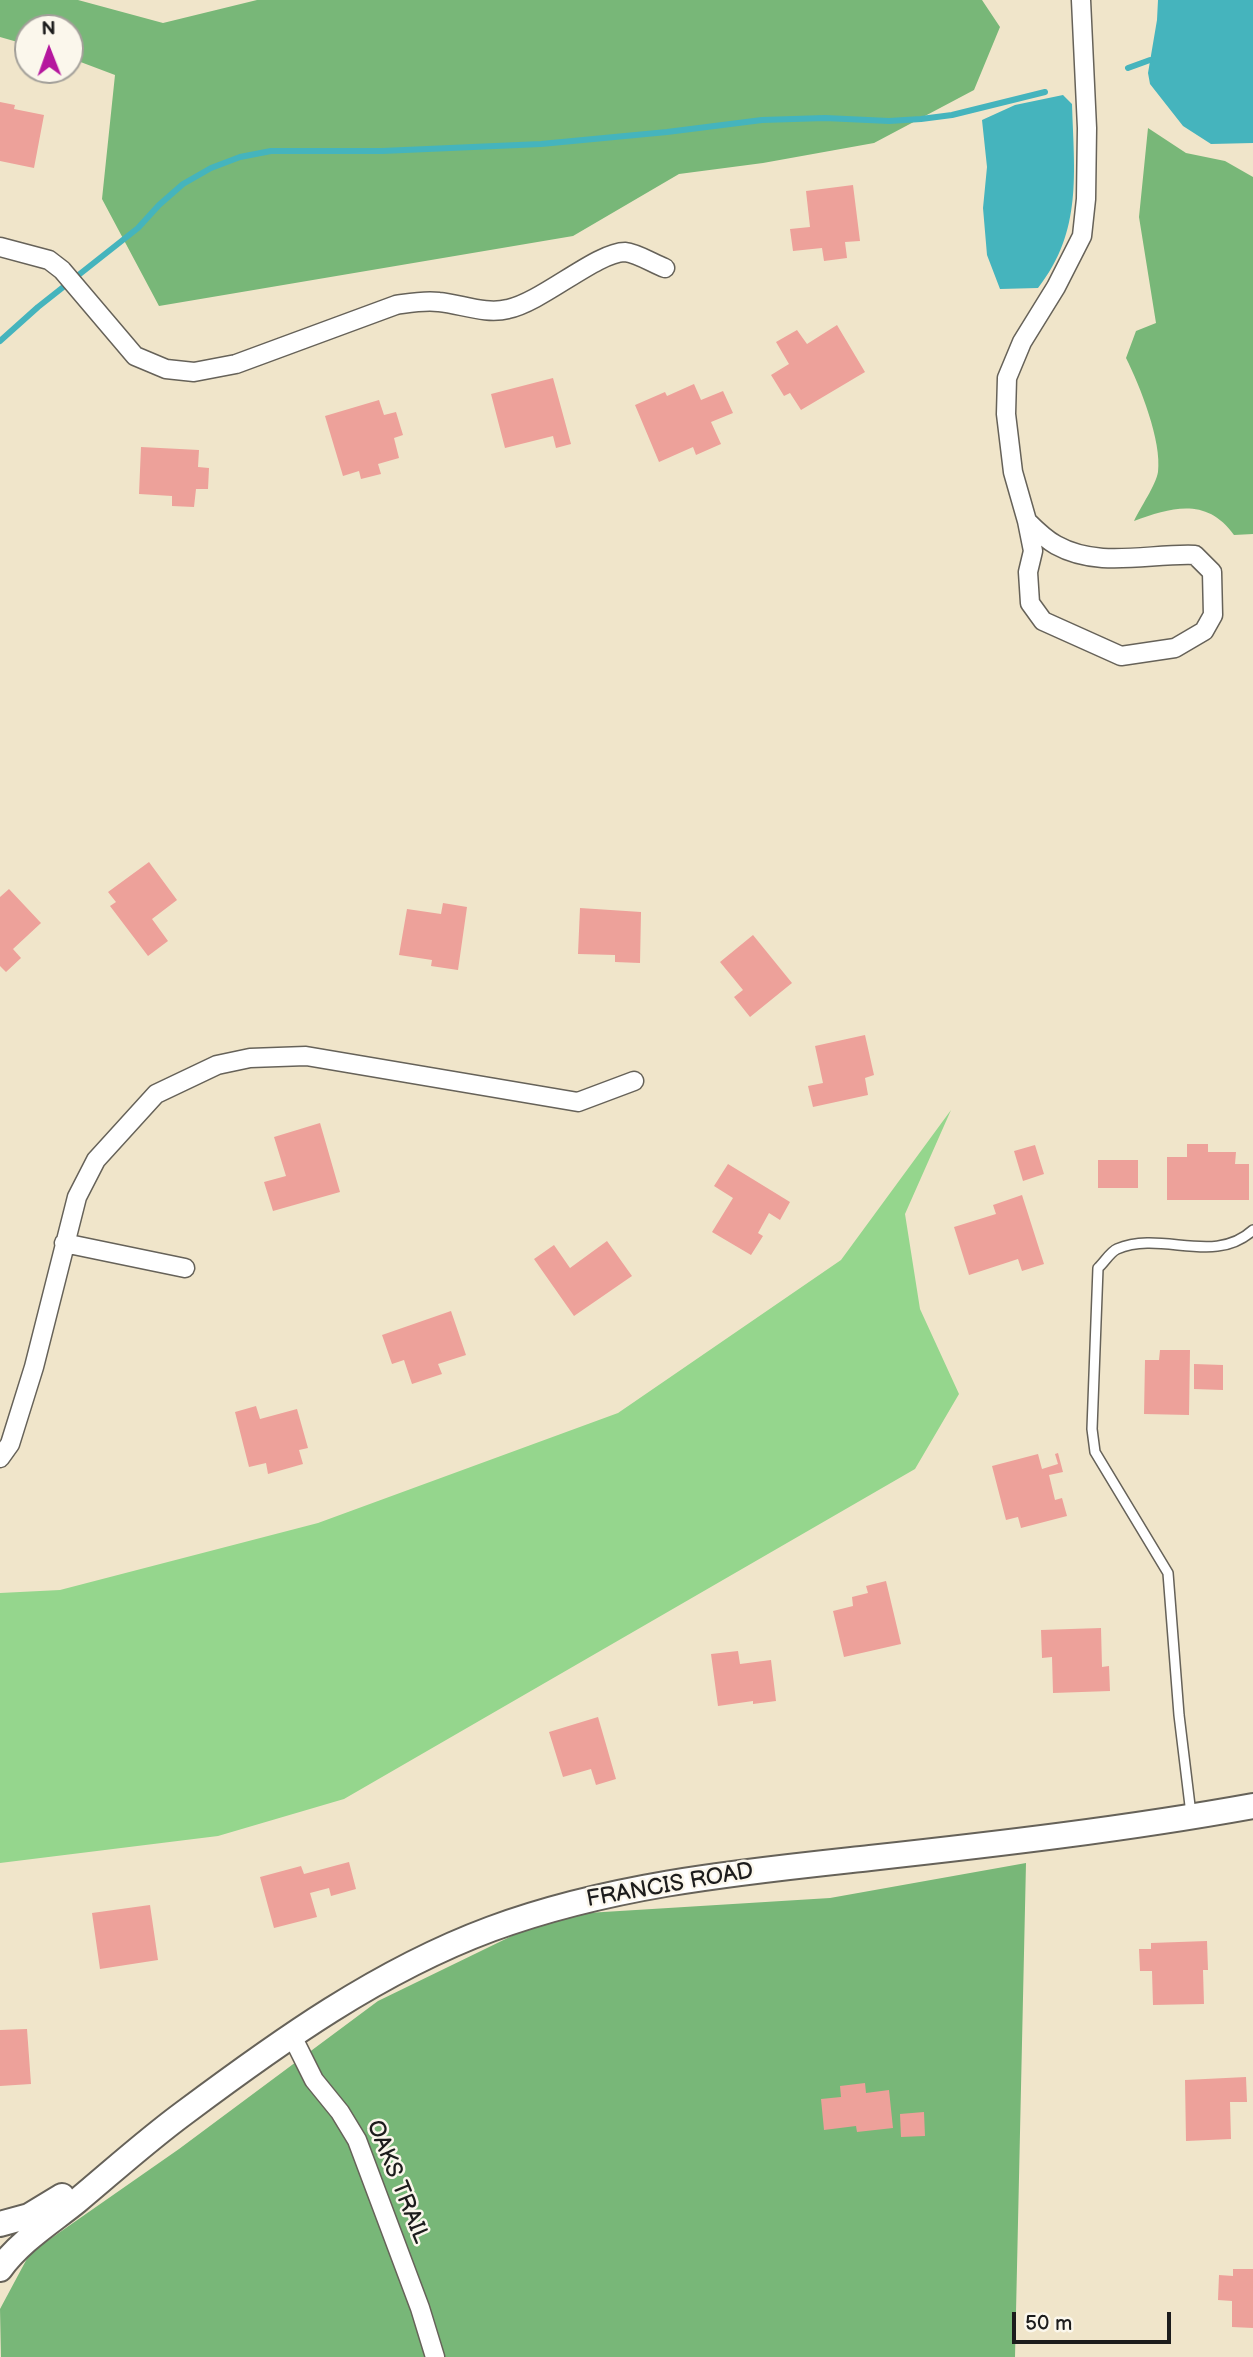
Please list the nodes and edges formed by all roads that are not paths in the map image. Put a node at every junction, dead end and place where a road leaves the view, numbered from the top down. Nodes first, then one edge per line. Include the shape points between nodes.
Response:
1 (1081, 0) edge
2 (0, 247) edge
3 (665, 268) dead end
4 (1027, 521) junction
5 (634, 1081) dead end
6 (1253, 1230) edge
7 (64, 1243) junction
8 (185, 1269) dead end
9 (0, 1458) edge
10 (1253, 1806) edge
11 (1191, 1816) junction
12 (292, 2036) junction
13 (147, 2140) junction
14 (0, 2224) edge
15 (0, 2269) edge
16 (435, 2357) edge

1 - 4 street via 1086,103 1082,236 1022,342 1007,378 1013,472
2 - 3 street via 49,260 62,270 135,356 166,369 194,372 236,363 396,305 417,301 508,309 560,286 603,258 625,252
4 - 4 street via 1032,551 1030,603 1044,621 1121,656 1175,648 1203,631 1213,615 1212,572 1195,555 1133,559 1070,552
5 - 7 street via 578,1102 306,1056 250,1058 217,1065 156,1094 96,1160 77,1197
6 - 11 lane via 1243,1240 1217,1248 1143,1244 1115,1250 1098,1268 1095,1452 1168,1573
7 - 8 street
7 - 9 street via 34,1367 10,1444
10 - 11 street, FRANCIS ROAD
11 - 12 street, FRANCIS ROAD via 705,1876 594,1898 488,1930 442,1950 378,1982
12 - 13 street, FRANCIS ROAD
12 - 16 street, OAKS TRAIL via 314,2080 357,2140
13 - 14 street, FRANCIS ROAD via 39,2211
13 - 15 street, FRANCIS ROAD via 25,2242

